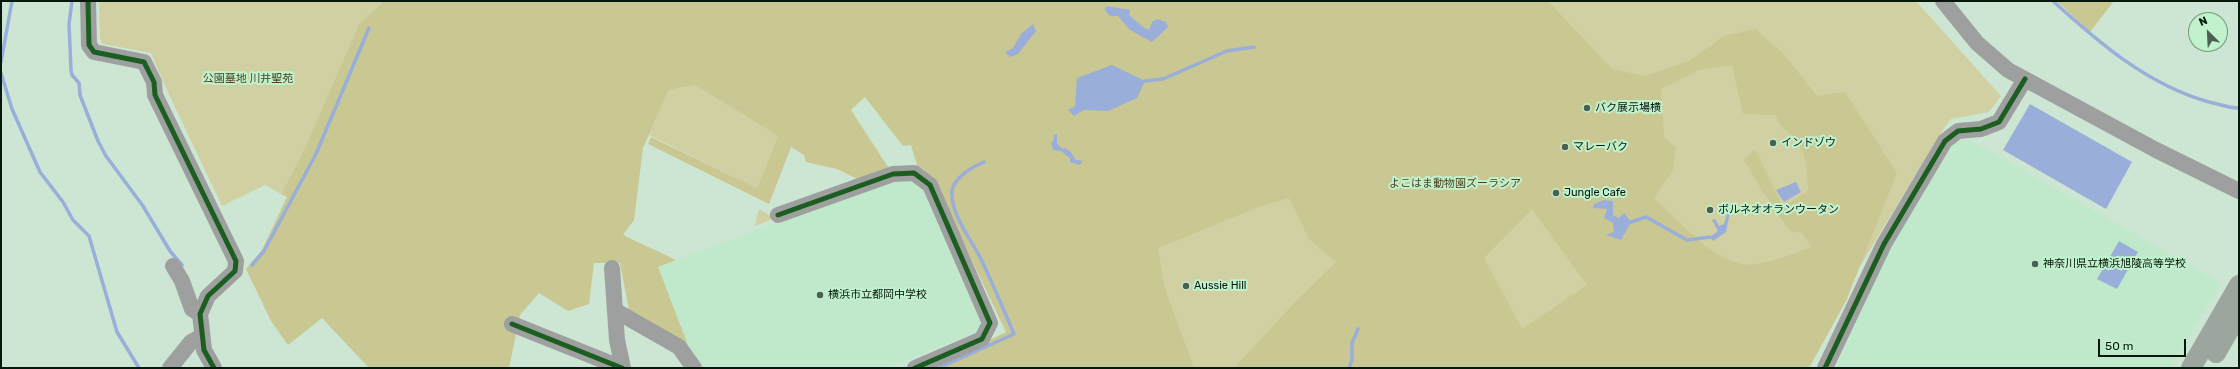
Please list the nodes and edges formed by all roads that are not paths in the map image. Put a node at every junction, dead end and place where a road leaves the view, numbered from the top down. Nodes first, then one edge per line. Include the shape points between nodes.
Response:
1 (88, 1) edge
2 (1943, 1) edge
3 (2025, 79) junction
4 (2239, 191) edge
5 (778, 216) dead end
6 (173, 266) dead end
7 (612, 268) dead end
8 (2239, 285) edge
9 (616, 311) junction
10 (2239, 313) edge
11 (200, 314) junction
12 (512, 324) dead end
13 (202, 336) junction
14 (170, 368) edge
15 (214, 368) edge
16 (622, 368) edge
17 (694, 368) edge
18 (915, 368) edge
19 (1826, 368) edge
20 (2191, 368) edge
21 (2207, 368) edge

1 - 11 street via 88,45 94,52 144,62 154,82 155,95 236,261 235,271 208,296
2 - 3 street via 1977,44 2008,70
3 - 4 street via 2156,150
3 - 19 street via 1999,122 1981,129 1958,131 1945,141 1884,244
5 - 18 street via 893,174 914,173 930,185 990,323 982,339
6 - 11 street via 182,281 192,309
7 - 9 street
8 - 20 main road
9 - 16 street
9 - 17 street via 679,347
10 - 21 main road
11 - 13 street
12 - 16 street
13 - 14 street via 191,342
13 - 15 street via 204,350

